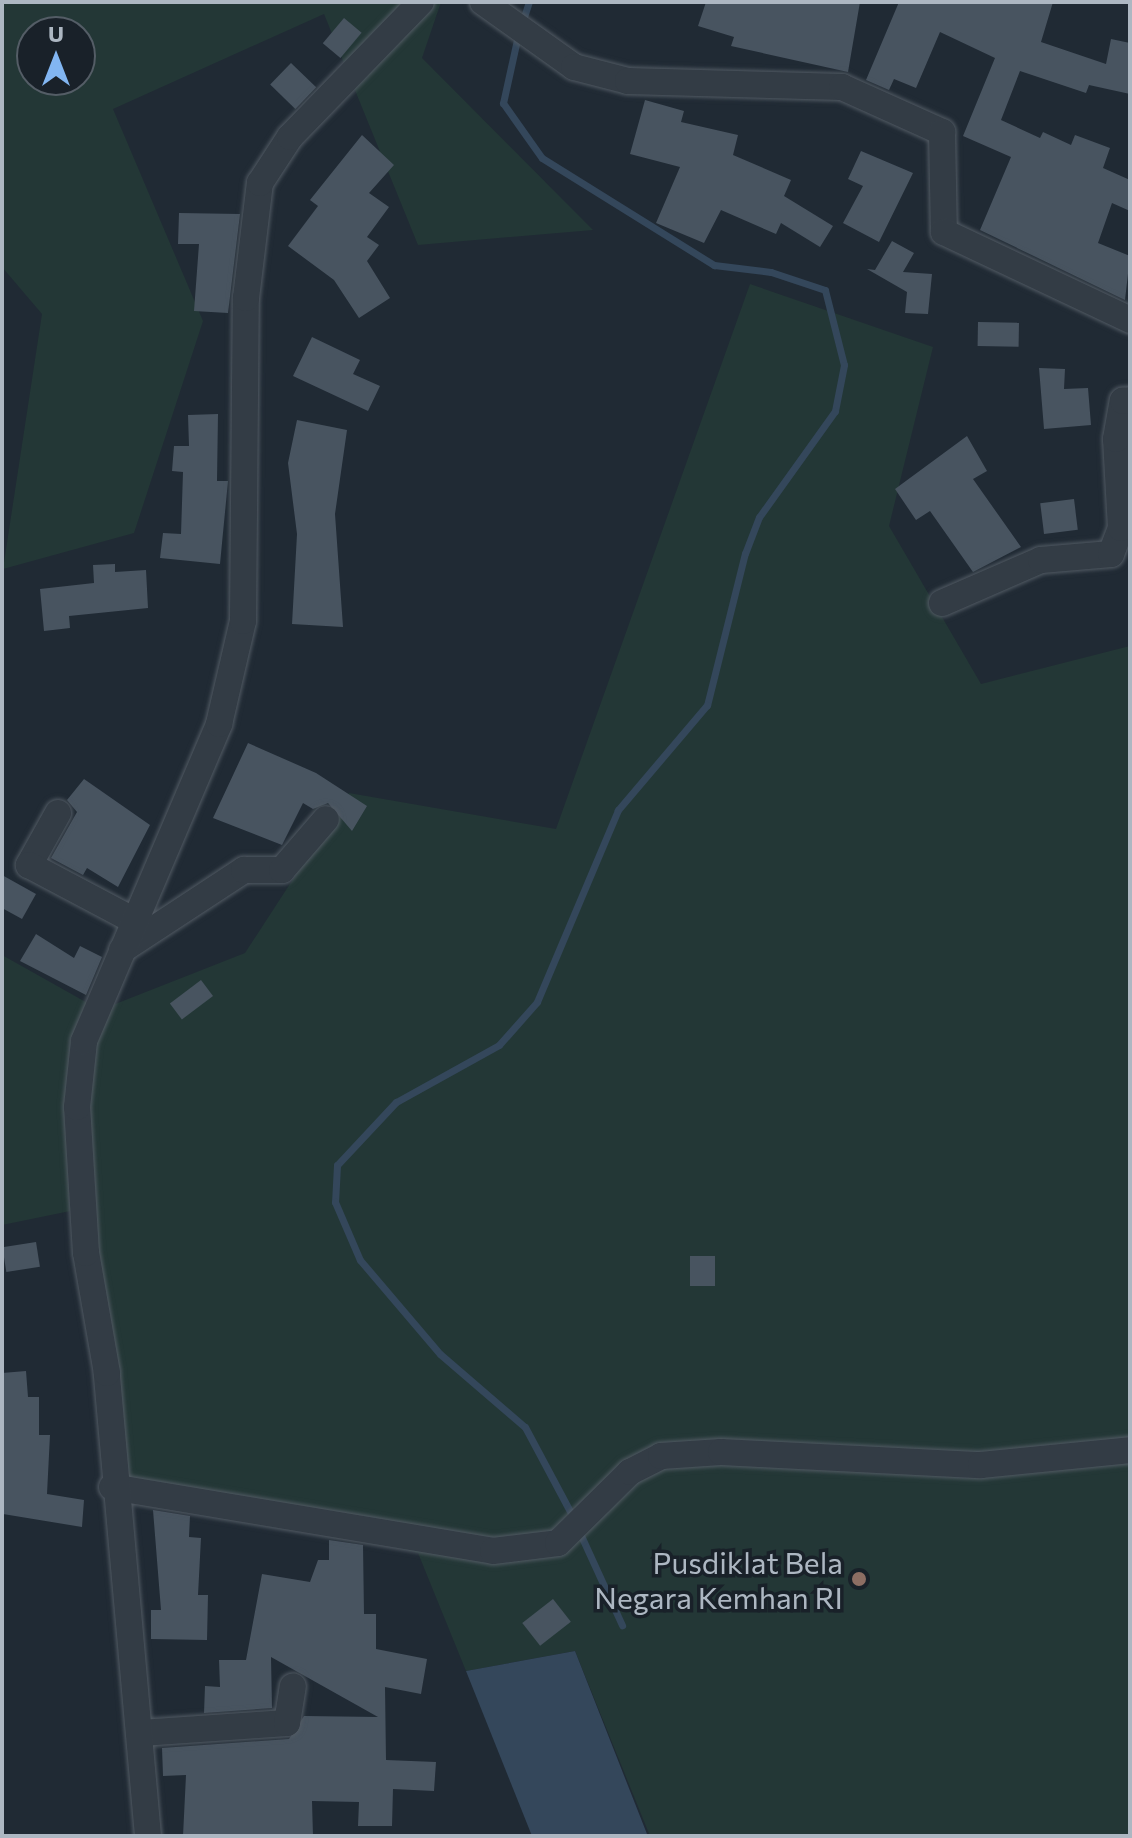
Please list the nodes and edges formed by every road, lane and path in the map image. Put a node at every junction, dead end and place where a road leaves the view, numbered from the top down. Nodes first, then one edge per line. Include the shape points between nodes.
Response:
1 (421, 2) edge
2 (489, 6) edge
3 (1130, 320) edge
4 (1130, 400) edge
5 (942, 603) dead end
6 (58, 813) dead end
7 (326, 819) dead end
8 (133, 920) junction
9 (122, 950) junction
10 (1130, 1450) edge
11 (112, 1487) junction
12 (293, 1686) dead end
13 (141, 1733) junction
14 (148, 1836) edge

1 - 8 street via 290,137 260,183 246,298 243,621 219,724
2 - 3 street via 574,67 628,81 842,87 942,132 944,232
4 - 5 street via 1123,401 1116,439 1121,528 1111,554 1041,560
6 - 8 street via 29,865
7 - 9 street via 282,870 244,870
8 - 9 street
9 - 11 street via 84,1041 77,1107 86,1253 107,1373
10 - 11 street via 981,1465 721,1452 661,1456 630,1472 558,1543 493,1551
11 - 13 street
12 - 13 street via 287,1723
13 - 14 street

